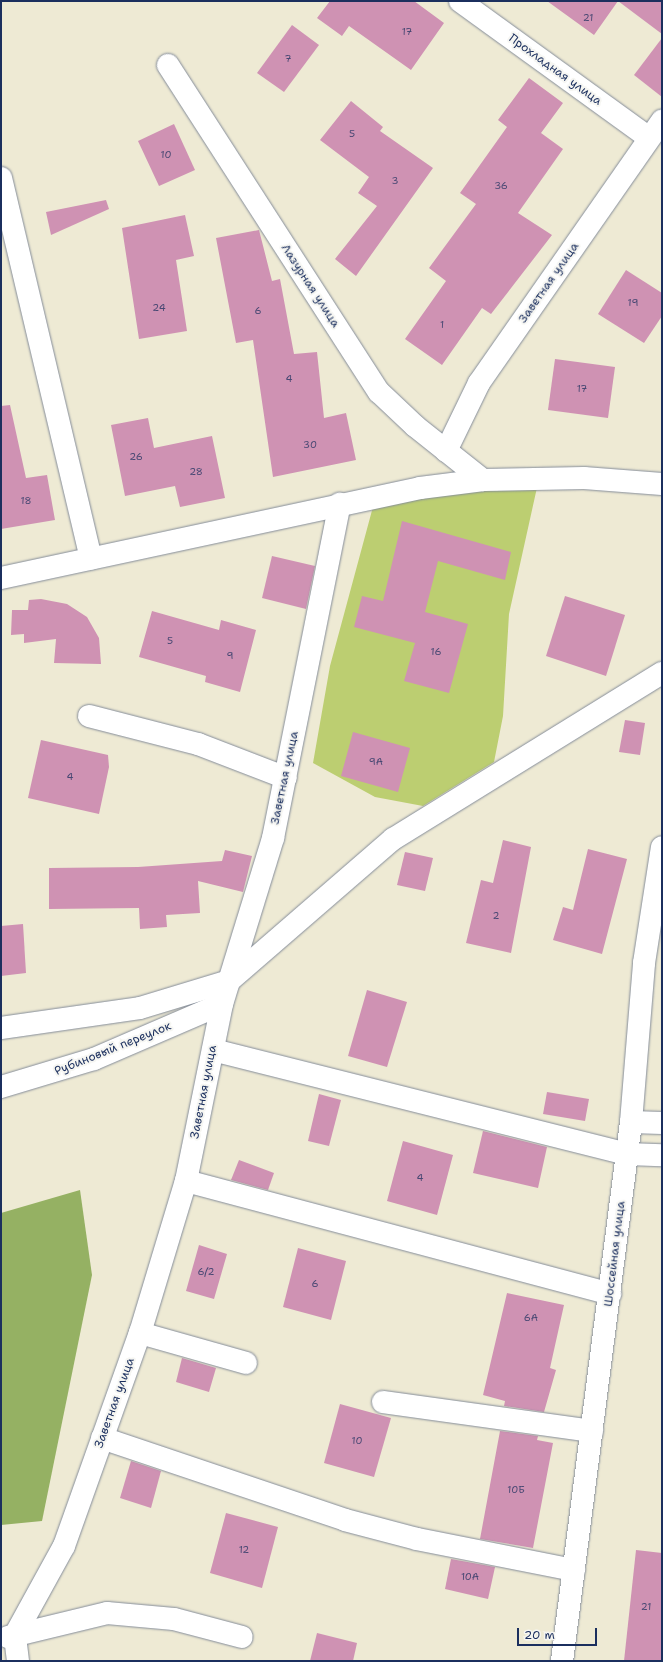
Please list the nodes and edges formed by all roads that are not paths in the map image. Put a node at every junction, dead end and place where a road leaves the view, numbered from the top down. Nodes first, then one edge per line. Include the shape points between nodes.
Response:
1 (460, 1) edge
2 (168, 65) dead end
3 (662, 121) edge
4 (649, 138) junction
5 (1, 178) edge
6 (446, 451) junction
7 (483, 480) junction
8 (662, 484) edge
9 (340, 504) junction
10 (91, 558) junction
11 (1, 578) edge
12 (662, 673) edge
13 (89, 716) dead end
14 (286, 778) junction
15 (662, 847) edge
16 (229, 982) junction
17 (222, 1004) junction
18 (1, 1028) edge
19 (213, 1050) junction
20 (1, 1086) edge
21 (631, 1122) junction
22 (662, 1123) edge
23 (628, 1154) junction
24 (662, 1155) edge
25 (186, 1181) junction
26 (610, 1294) junction
27 (140, 1333) junction
28 (246, 1363) dead end
29 (383, 1402) dead end
30 (592, 1431) junction
31 (102, 1438) junction
32 (574, 1570) junction
33 (8, 1637) edge
34 (242, 1637) dead end
35 (18, 1661) edge
36 (562, 1661) edge

1 - 4 street, Прохладная улица
2 - 6 street, Лазурная улица via 379,392
3 - 4 street, Заветная улица
4 - 6 street, Заветная улица via 479,384
5 - 10 street
6 - 7 street, Лазурная улица
7 - 8 street via 584,478
7 - 9 street
9 - 10 street
9 - 14 street, Заветная улица
10 - 11 street
12 - 16 street via 393,838
13 - 14 street via 198,744
14 - 16 street, Заветная улица via 273,838
15 - 21 street, Шоссейная улица via 644,963
16 - 17 street, Заветная улица
16 - 18 street via 140,1008
17 - 19 street, Заветная улица
17 - 20 street, Рубиновый переулок via 94,1059
19 - 23 street
19 - 25 street, Заветная улица
21 - 22 street
21 - 23 street, Шоссейная улица
23 - 24 street
23 - 26 street, Шоссейная улица
25 - 26 street
25 - 27 street, Заветная улица
26 - 30 street, Шоссейная улица
27 - 28 street
27 - 31 street, Заветная улица
29 - 30 street
30 - 32 street, Шоссейная улица
31 - 32 street via 346,1520 417,1540
31 - 33 street, Заветная улица via 64,1546
32 - 36 street, Шоссейная улица
33 - 34 street via 107,1613 174,1619
33 - 35 street

